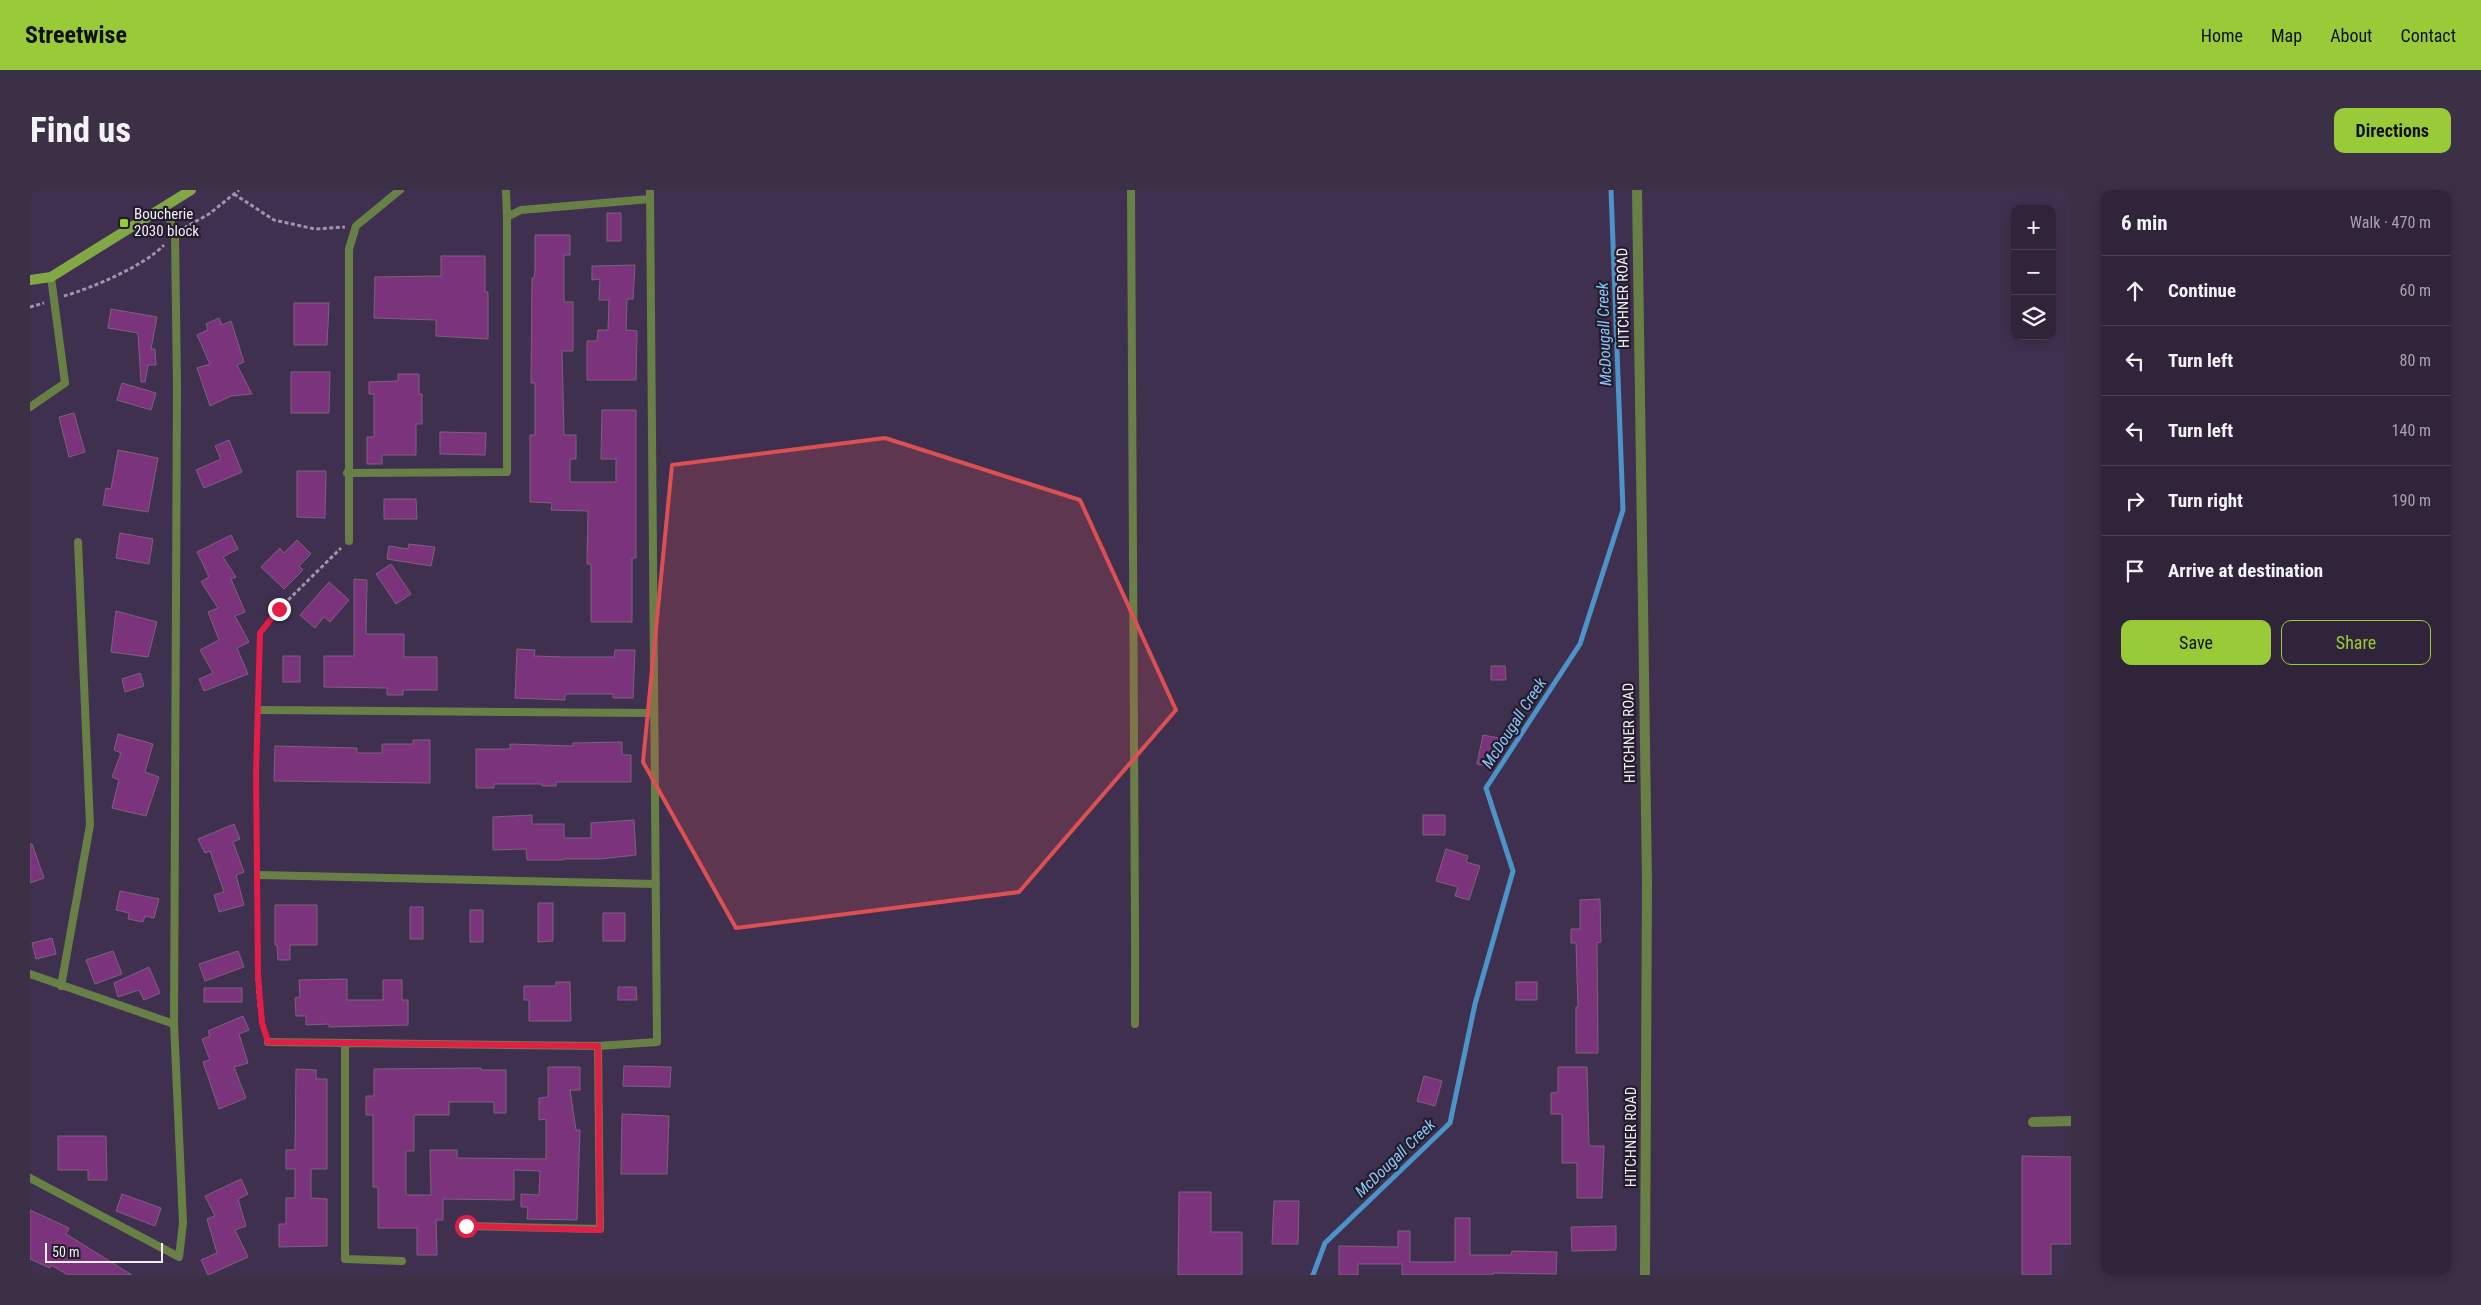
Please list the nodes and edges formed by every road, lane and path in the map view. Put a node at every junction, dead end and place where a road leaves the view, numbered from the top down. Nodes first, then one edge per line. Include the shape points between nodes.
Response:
1 (191, 190) edge
2 (239, 190) edge
3 (400, 190) edge
4 (506, 190) edge
5 (650, 190) edge
6 (1131, 190) edge
7 (1637, 190) edge
8 (234, 194) junction
9 (650, 199) junction
10 (166, 206) junction
11 (507, 217) junction
12 (356, 226) junction
13 (175, 234) junction
14 (51, 277) junction
15 (30, 280) edge
16 (54, 300) junction
17 (30, 307) edge
18 (30, 407) edge
19 (347, 473) junction
20 (349, 541) joint
21 (78, 542) dead end
22 (260, 710) junction
23 (654, 713) junction
24 (258, 875) junction
25 (656, 884) junction
26 (30, 974) edge
27 (62, 986) junction
28 (174, 1024) junction
29 (1135, 1024) dead end
30 (268, 1042) joint
31 (345, 1043) junction
32 (598, 1046) junction
33 (2033, 1122) dead end
34 (2071, 1122) edge
35 (30, 1178) edge
36 (466, 1226) dead end
37 (402, 1261) dead end
38 (1645, 1275) edge

1 - 10 main road
2 - 8 path
3 - 12 lane
4 - 11 lane
5 - 9 lane
6 - 29 lane
7 - 38 street, HITCHNER ROAD via 1647,883
8 - 12 path via 274,220 315,229
8 - 13 path via 209,214
9 - 11 lane via 521,210
9 - 23 lane
10 - 13 lane
10 - 14 main road
11 - 19 lane via 507,472
12 - 19 lane via 349,249
13 - 16 path via 155,255 86,290
13 - 28 lane
14 - 15 main road
14 - 16 lane
16 - 17 path
16 - 18 lane via 65,383
19 - 20 lane
20 - 22 path via 279,609 260,633
21 - 27 lane via 90,826
22 - 23 lane
22 - 24 path via 256,773
23 - 25 lane
24 - 25 lane
24 - 30 path via 258,974 262,1023
25 - 32 lane via 657,1042
26 - 27 lane
27 - 28 lane
28 - 35 lane via 183,1223 179,1257
30 - 31 lane
31 - 32 lane
31 - 37 lane via 345,1259
32 - 36 lane via 600,1230
33 - 34 street

